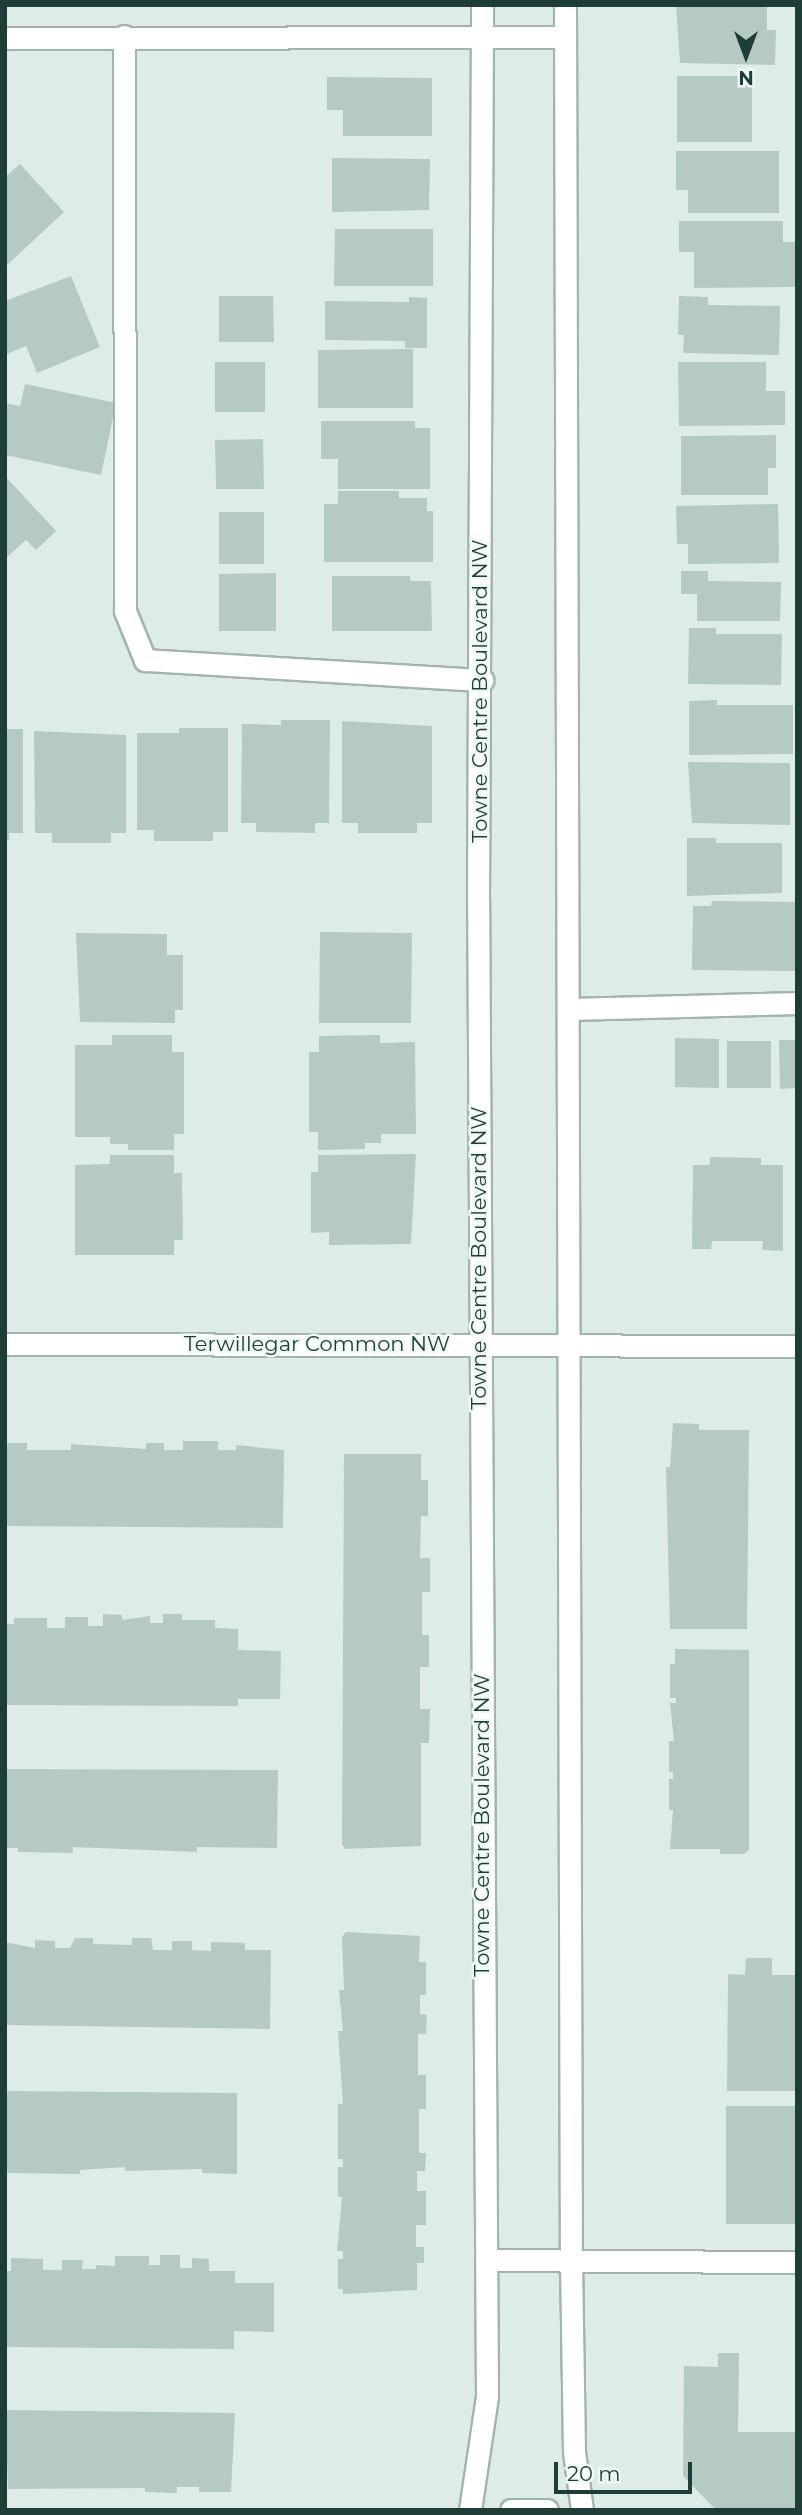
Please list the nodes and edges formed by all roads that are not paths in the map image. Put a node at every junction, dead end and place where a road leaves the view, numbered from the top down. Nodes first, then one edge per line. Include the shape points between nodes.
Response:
1 (482, 5) edge
2 (565, 5) edge
3 (124, 36) junction
4 (482, 37) junction
5 (565, 37) junction
6 (5, 38) edge
7 (482, 680) junction
8 (797, 1003) edge
9 (570, 1009) junction
10 (5, 1344) edge
11 (479, 1344) junction
12 (572, 1344) junction
13 (797, 1346) edge
14 (487, 2260) junction
15 (571, 2260) junction
16 (797, 2262) edge
17 (470, 2510) edge
18 (511, 2510) edge
19 (547, 2510) edge
20 (582, 2510) edge

1 - 4 street, Towne Centre Boulevard NW
2 - 5 street
3 - 4 street
3 - 6 street
3 - 7 street via 125,611 145,660
4 - 5 street
4 - 7 street, Towne Centre Boulevard NW
5 - 9 street
7 - 11 street, Towne Centre Boulevard NW
8 - 9 street
9 - 12 street
10 - 11 street, Terwillegar Common NW
11 - 12 street, Terwillegar Common NW
11 - 14 street, Towne Centre Boulevard NW
12 - 13 street, Terwillegar Common NW
12 - 15 street
14 - 15 street
14 - 17 street, Towne Centre Boulevard NW via 487,2396
15 - 16 street
15 - 20 street via 574,2452
18 - 19 street

